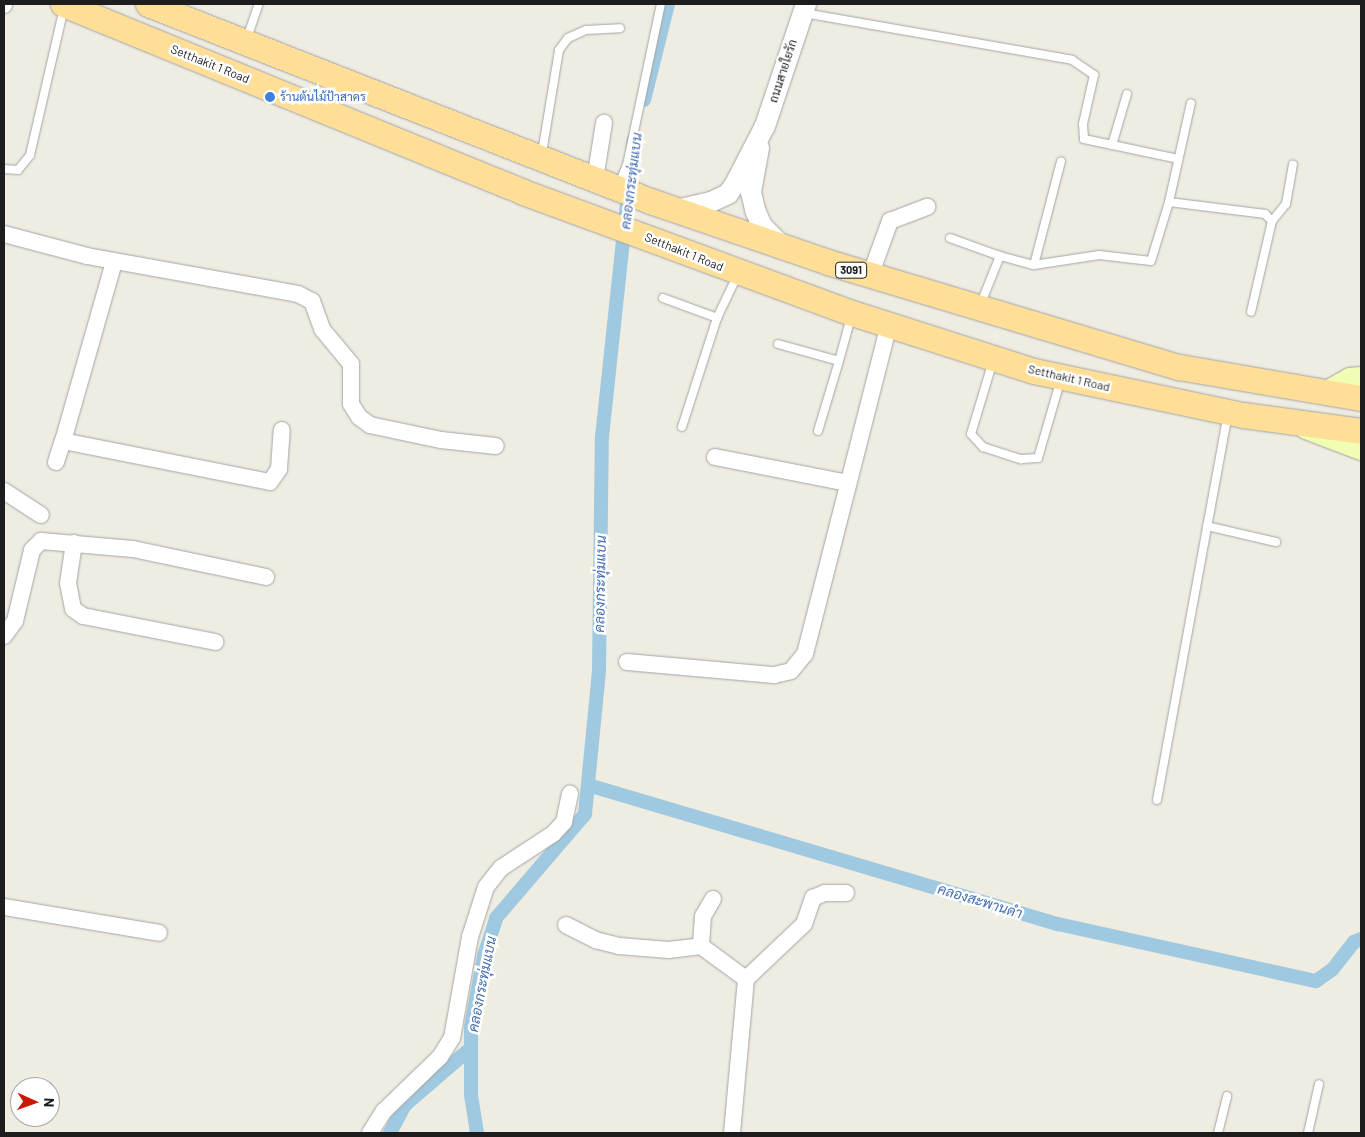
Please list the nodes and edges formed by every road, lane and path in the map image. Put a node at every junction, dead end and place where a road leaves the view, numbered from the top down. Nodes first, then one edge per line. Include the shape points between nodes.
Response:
1 (64, 4) edge
2 (148, 4) edge
3 (259, 4) edge
4 (661, 4) edge
5 (804, 8) edge
6 (620, 28) dead end
7 (246, 43) junction
8 (1127, 94) dead end
9 (1191, 103) dead end
10 (604, 123) dead end
11 (760, 139) junction
12 (1112, 145) junction
13 (541, 158) junction
14 (1178, 159) junction
15 (1061, 161) dead end
16 (1293, 165) dead end
17 (4, 169) edge
18 (595, 179) junction
19 (620, 188) junction
20 (1169, 202) junction
21 (665, 206) junction
22 (927, 207) dead end
23 (1272, 221) junction
24 (4, 234) edge
25 (950, 238) dead end
26 (783, 247) junction
27 (1000, 256) junction
28 (114, 262) junction
29 (1034, 265) junction
30 (738, 274) junction
31 (870, 276) junction
32 (664, 298) dead end
33 (978, 310) junction
34 (1251, 312) dead end
35 (852, 313) junction
36 (717, 318) junction
37 (888, 324) junction
38 (778, 344) dead end
39 (994, 358) junction
40 (839, 362) junction
41 (1061, 377) junction
42 (1361, 378) edge
43 (1324, 393) junction
44 (1361, 398) edge
45 (1228, 413) junction
46 (682, 427) dead end
47 (282, 430) dead end
48 (818, 431) dead end
49 (63, 441) junction
50 (1359, 445) edge
51 (496, 446) dead end
52 (714, 457) dead end
53 (56, 462) dead end
54 (848, 483) junction
55 (4, 491) edge
56 (41, 515) dead end
57 (1208, 526) junction
58 (1276, 542) dead end
59 (74, 543) junction
60 (266, 577) dead end
61 (4, 636) edge
62 (215, 642) dead end
63 (627, 662) dead end
64 (570, 794) dead end
65 (1157, 800) dead end
66 (846, 893) dead end
67 (714, 900) dead end
68 (4, 907) edge
69 (566, 926) dead end
70 (160, 933) dead end
71 (701, 946) junction
72 (746, 978) junction
73 (1319, 1084) dead end
74 (1227, 1096) dead end
75 (370, 1133) edge
76 (732, 1133) edge
77 (1218, 1133) edge
78 (1308, 1133) edge

1 - 17 lane via 30,155 18,170
1 - 30 main road, Setthakit 1 Road via 523,192 609,221
2 - 7 main road, 3091
3 - 7 lane
4 - 19 lane
5 - 11 street, ถนนสายใยรัก
5 - 12 lane via 1072,60 1094,75 1083,124 1084,139
6 - 13 lane via 586,30 568,38 559,50
7 - 13 main road, 3091
8 - 12 lane
9 - 14 lane
10 - 18 street
11 - 21 street, ถนนสายใยรัก via 728,194 711,202
11 - 26 street, ถนนสายใยรัก via 752,192 755,210 762,226
12 - 14 lane
13 - 18 main road, 3091
14 - 20 lane
15 - 29 lane
16 - 23 lane via 1286,204
18 - 19 main road, 3091
19 - 21 main road, 3091
20 - 23 lane via 1265,214
20 - 29 lane via 1150,261 1099,255
21 - 26 main road, 3091
22 - 31 street via 890,222
23 - 34 lane
24 - 28 street
25 - 27 lane
26 - 31 main road, 3091
27 - 29 lane
27 - 33 lane
28 - 49 street
28 - 51 street via 298,294 312,301 322,329 351,364 351,404 359,418 370,425 440,440
30 - 35 main road, Setthakit 1 Road
30 - 36 lane
31 - 33 main road, 3091
32 - 36 lane
33 - 43 main road, 3091 via 1179,367
35 - 37 main road, Setthakit 1 Road
35 - 40 lane
36 - 46 lane
37 - 39 main road, Setthakit 1 Road
37 - 54 street
38 - 40 lane
39 - 41 main road, Setthakit 1 Road
39 - 41 lane via 971,434 983,447 1021,458 1038,458
40 - 48 lane
41 - 45 main road, Setthakit 1 Road
42 - 43 main road via 1350,379
43 - 44 main road
45 - 50 main road, Setthakit 1 Road via 1298,425
45 - 57 lane
47 - 49 street via 280,469 270,482
49 - 53 street
52 - 54 street
54 - 63 street via 805,654 791,671 774,675
55 - 56 street
57 - 58 lane
57 - 65 lane
59 - 60 street via 133,549
59 - 61 street via 35,544 15,621 10,633
59 - 62 street via 68,583 74,608 83,616
64 - 75 street via 564,822 553,834 501,868 486,886 470,938 452,1038 440,1057 384,1111
66 - 72 street via 826,893 813,898 804,924
67 - 71 street via 703,916
68 - 70 street
69 - 71 street via 595,940 619,946 670,950
71 - 72 street
72 - 76 street
73 - 78 lane
74 - 77 lane

